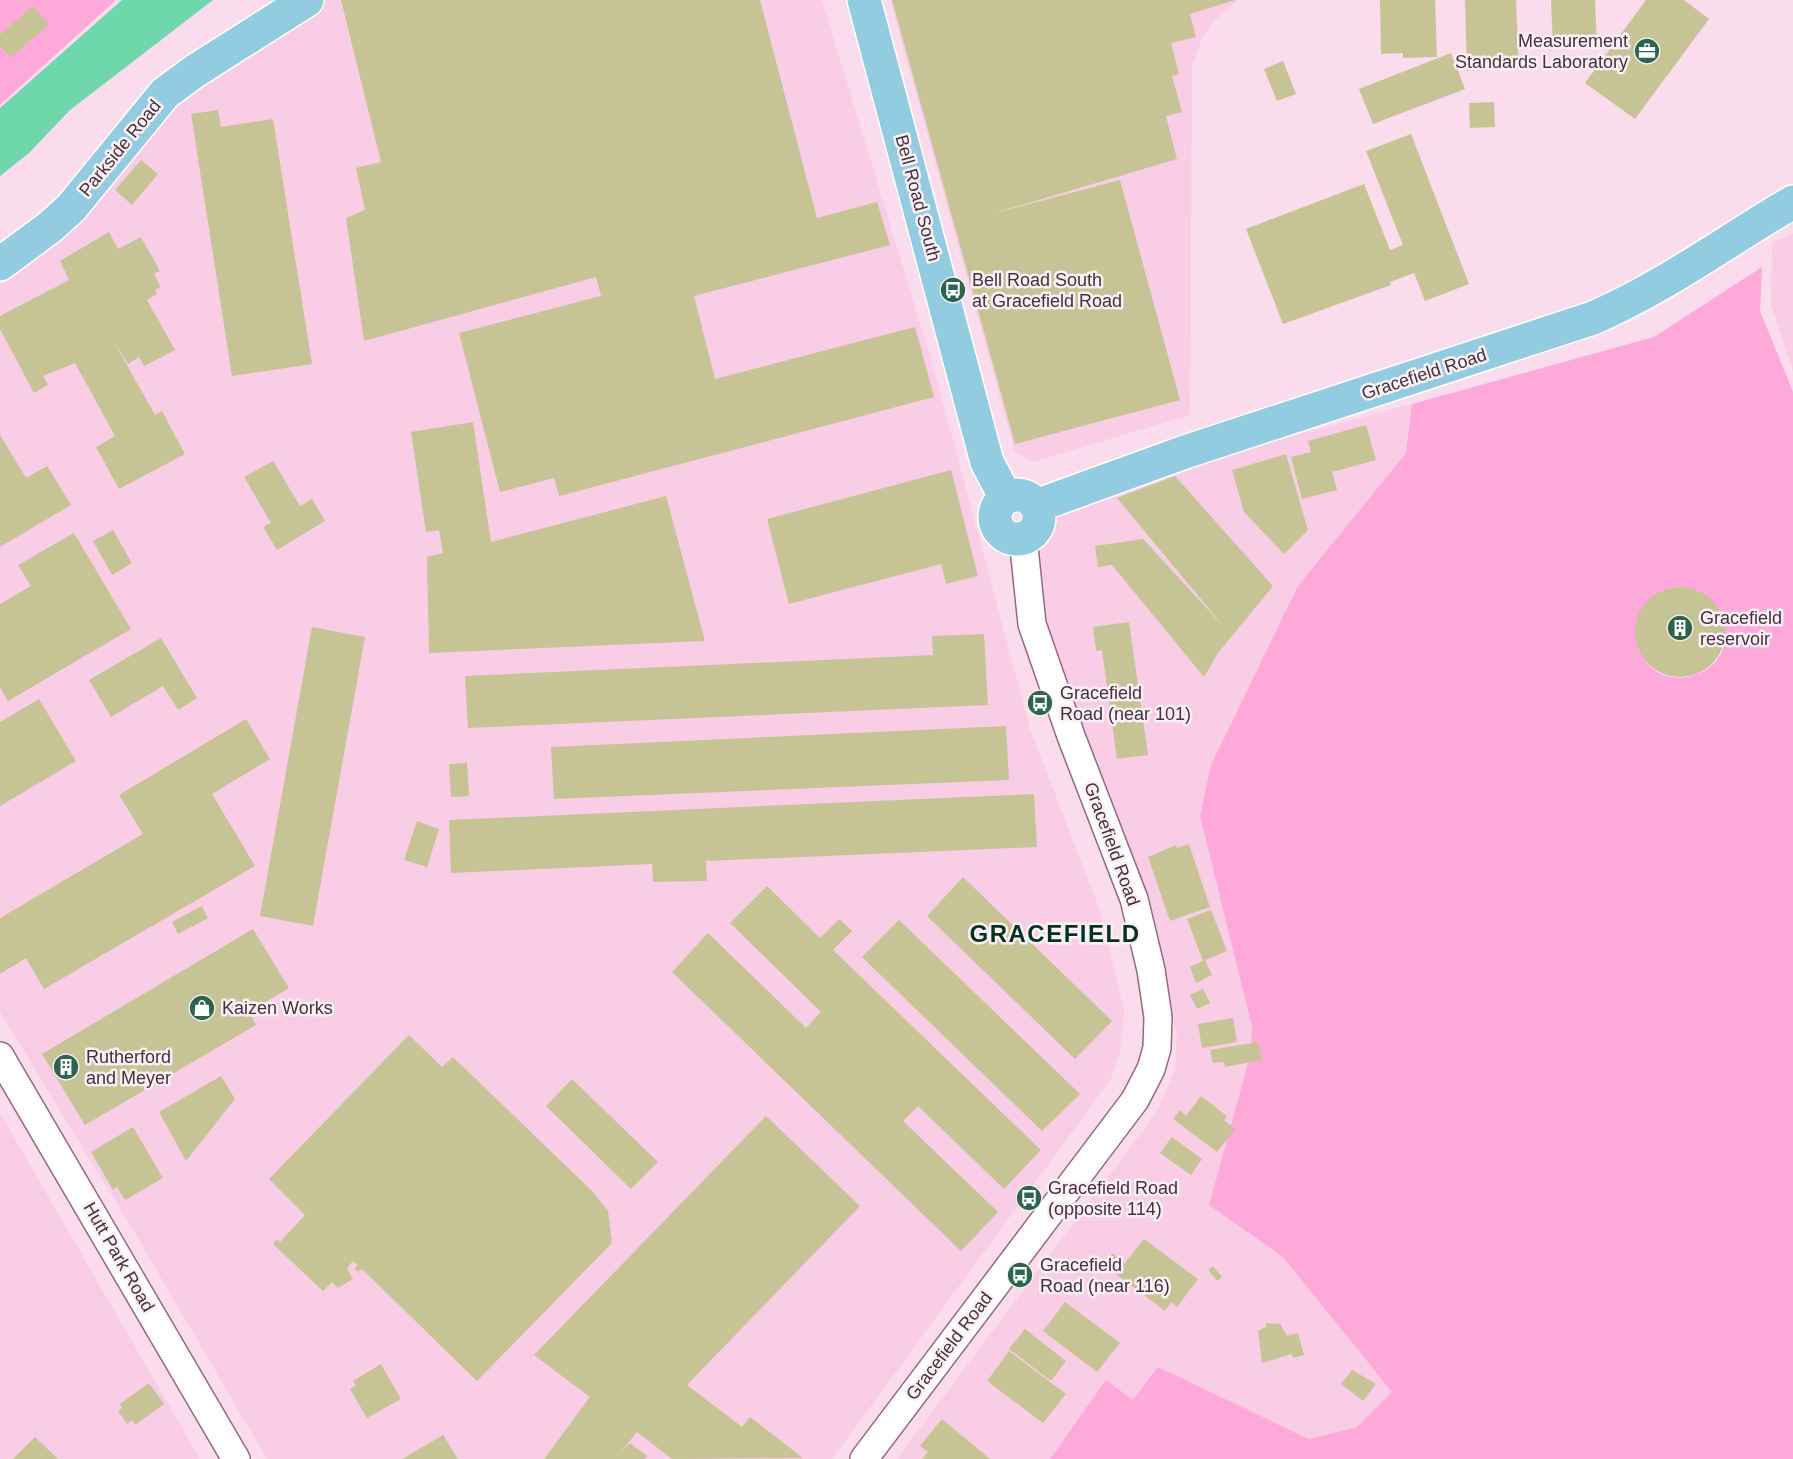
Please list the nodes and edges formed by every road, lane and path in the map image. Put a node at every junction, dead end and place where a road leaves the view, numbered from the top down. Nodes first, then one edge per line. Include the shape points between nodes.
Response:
1 (307, 0) edge
2 (864, 0) edge
3 (1793, 201) edge
4 (0, 264) edge
5 (1021, 502) junction
6 (1023, 538) joint
7 (0, 1056) edge
8 (236, 1459) edge
9 (864, 1459) edge

1 - 4 main road, Parkside Road via 165,93 71,208
2 - 5 main road, Bell Road South via 987,462
3 - 5 main road, Gracefield Road via 1635,300 1593,318
5 - 6 main road via 997,509 997,525 1008,536
6 - 9 street, Gracefield Road via 1032,624 1134,899 1151,970 1158,1017 1157,1048 1135,1100
7 - 8 street, Hutt Park Road

